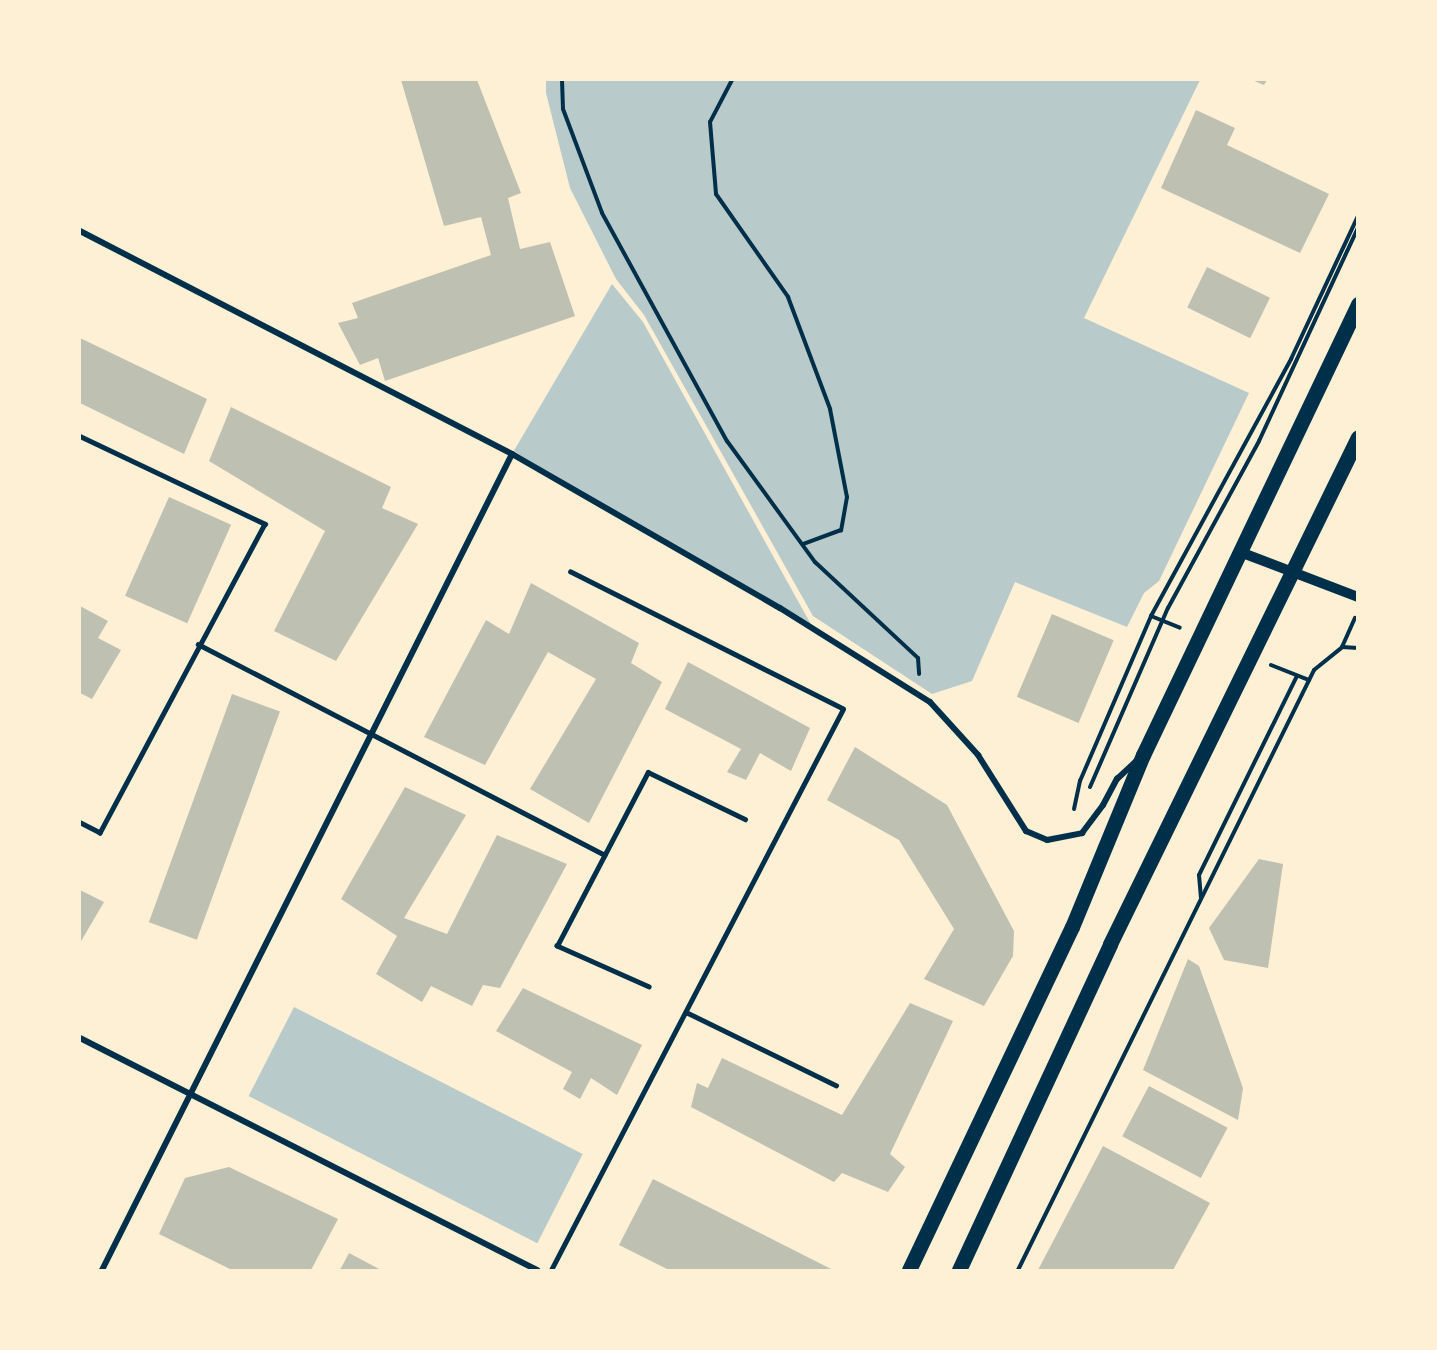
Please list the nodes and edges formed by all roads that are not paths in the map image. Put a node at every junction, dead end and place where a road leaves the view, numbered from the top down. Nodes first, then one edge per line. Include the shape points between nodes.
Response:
1 (80, 231) edge
2 (1358, 304) edge
3 (80, 436) edge
4 (1358, 437) edge
5 (512, 454) junction
6 (1240, 552) junction
7 (1292, 571) junction
8 (571, 572) dead end
9 (1358, 597) edge
10 (198, 644) junction
11 (372, 731) junction
12 (1143, 755) junction
13 (746, 819) dead end
14 (80, 823) edge
15 (605, 855) junction
16 (649, 987) dead end
17 (686, 1012) junction
18 (80, 1038) edge
19 (836, 1085) dead end
20 (189, 1093) junction
21 (102, 1270) edge
22 (537, 1270) edge
23 (551, 1270) edge
24 (909, 1270) edge
25 (959, 1270) edge

1 - 5 street
2 - 6 main road
3 - 10 lane via 264,525
4 - 7 main road
5 - 11 street
5 - 12 street via 780,608 920,696 944,716 978,755 1026,831 1047,840 1082,833 1117,779
6 - 7 street
6 - 12 main road
7 - 9 street
7 - 25 main road via 1110,944
8 - 17 lane via 843,708
10 - 11 lane
10 - 14 lane via 100,833
11 - 15 lane
11 - 20 street
12 - 24 main road via 1072,927
13 - 15 lane via 648,772
15 - 16 lane via 557,946
17 - 19 lane
17 - 23 lane
18 - 20 street
20 - 21 street
20 - 22 street

